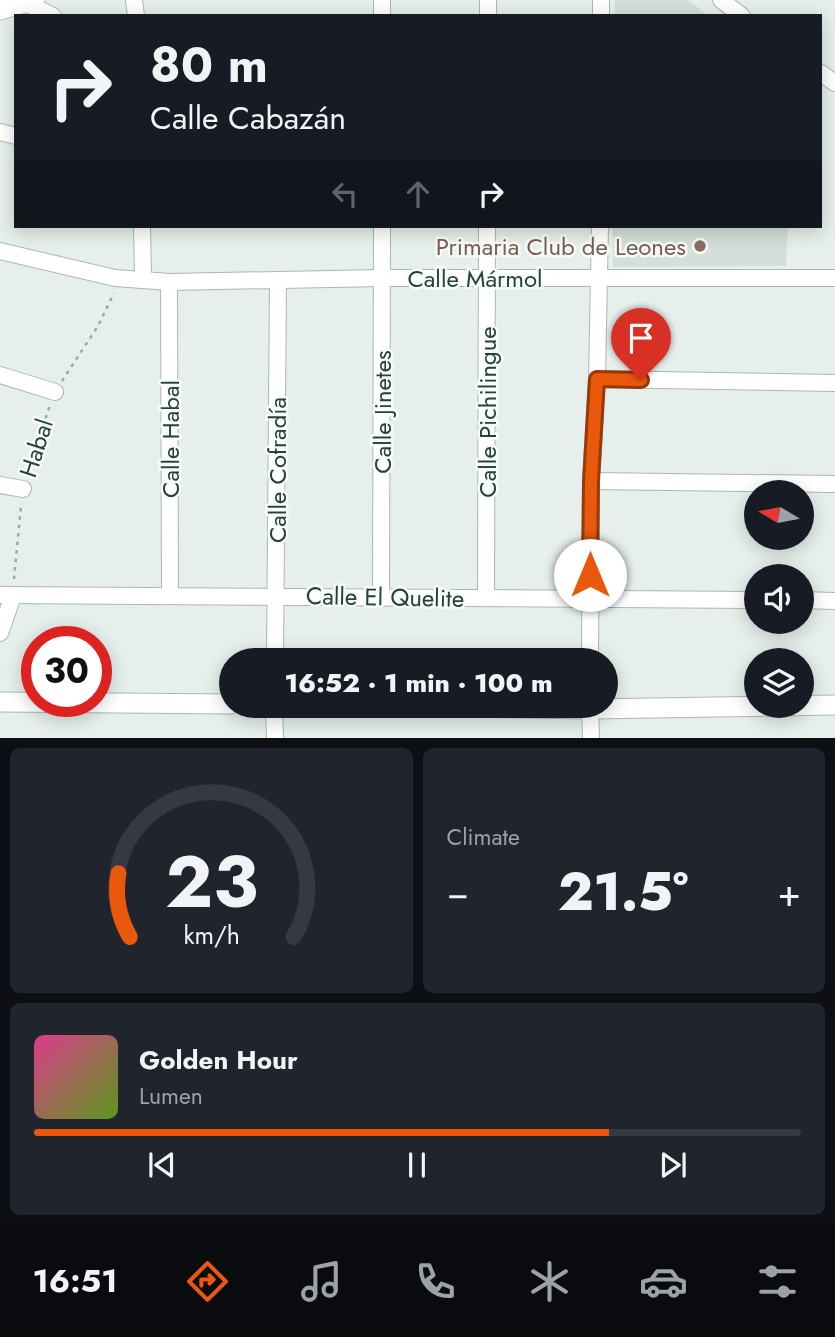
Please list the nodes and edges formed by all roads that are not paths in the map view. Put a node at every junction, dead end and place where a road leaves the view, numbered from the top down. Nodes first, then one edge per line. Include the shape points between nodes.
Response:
1 (721, 0) edge
2 (30, 1) edge
3 (0, 10) edge
4 (50, 14) edge
5 (739, 14) edge
6 (142, 228) edge
7 (382, 228) edge
8 (487, 228) edge
9 (600, 228) edge
10 (0, 251) edge
11 (382, 278) junction
12 (835, 278) edge
13 (487, 279) junction
14 (600, 279) junction
15 (143, 280) junction
16 (278, 280) junction
17 (169, 282) junction
18 (0, 375) edge
19 (597, 379) junction
20 (835, 383) edge
21 (55, 392) road end
22 (591, 481) junction
23 (835, 484) edge
24 (0, 485) edge
25 (23, 489) road end
26 (7, 596) edge
27 (170, 596) junction
28 (276, 596) junction
29 (381, 597) junction
30 (486, 598) junction
31 (590, 599) junction
32 (744, 600) edge
33 (814, 600) edge
34 (835, 601) edge
35 (0, 633) edge
36 (275, 648) edge
37 (590, 648) edge
38 (0, 702) edge
39 (219, 704) edge
40 (835, 705) edge
41 (618, 707) edge
42 (274, 718) edge
43 (590, 718) edge
44 (275, 738) edge
45 (591, 738) edge

1 - 5 street
2 - 3 street
2 - 4 street
6 - 15 street
7 - 11 street, Calle Jinetes
8 - 13 street, Calle Pichilingue
9 - 14 street
10 - 15 street, Calle Mármol via 115,278
11 - 13 street, Calle Mármol
11 - 16 street, Calle Mármol
11 - 29 street, Calle Jinetes
12 - 14 street, Calle Mármol
13 - 14 street, Calle Mármol
13 - 30 street, Calle Pichilingue
14 - 19 street
15 - 17 street, Calle Mármol
16 - 17 street, Calle Mármol
16 - 28 street, Calle Cofradía
17 - 27 street, Calle Habal
18 - 21 street
19 - 20 street
19 - 22 street
22 - 23 street
22 - 31 street
24 - 25 street
26 - 27 street, Calle El Quelite
26 - 35 street
27 - 28 street, Calle El Quelite
28 - 29 street, Calle El Quelite
28 - 36 street, Calle Cofradía
29 - 30 street, Calle El Quelite
30 - 31 street, Calle El Quelite
31 - 32 street, Calle El Quelite
31 - 37 street
33 - 34 street
38 - 39 street
40 - 41 street
42 - 44 street
43 - 45 street

